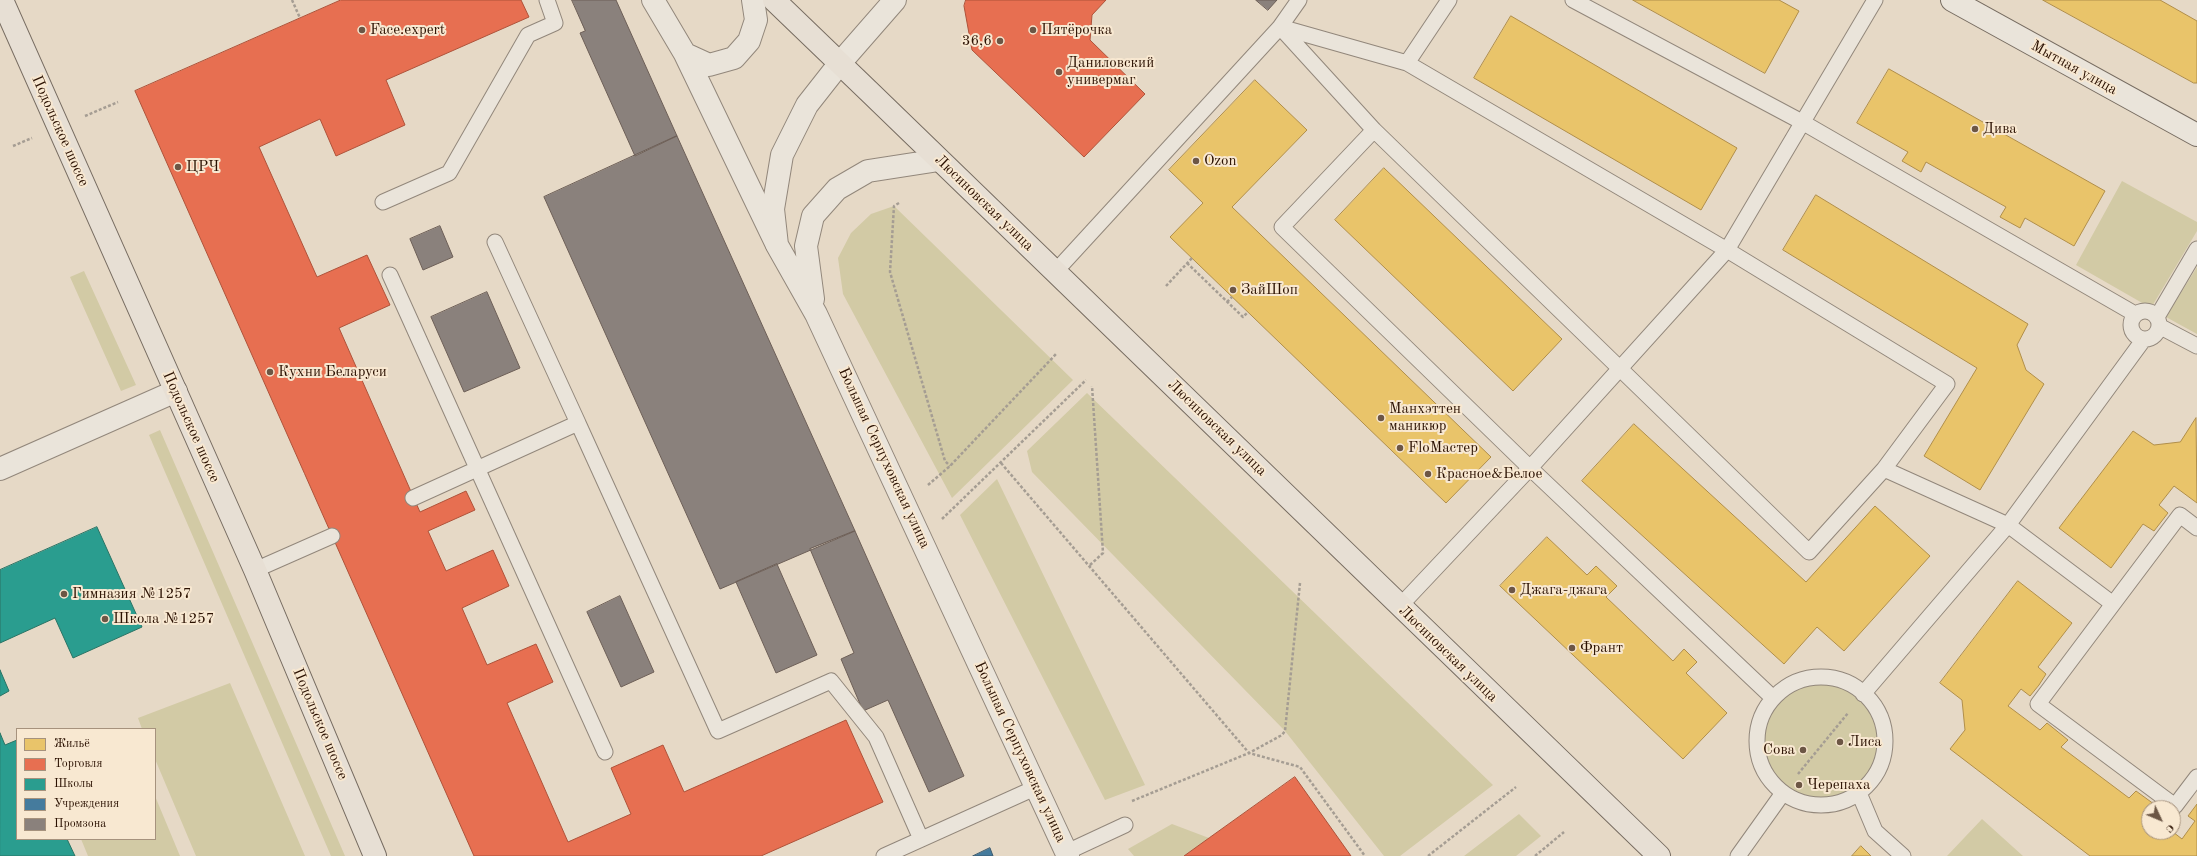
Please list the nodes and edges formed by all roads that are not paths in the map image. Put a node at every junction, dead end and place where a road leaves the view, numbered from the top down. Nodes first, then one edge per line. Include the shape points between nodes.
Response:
1 (2, 0) edge
2 (547, 0) edge
3 (653, 0) edge
4 (753, 0) edge
5 (774, 0) edge
6 (895, 0) edge
7 (1299, 0) edge
8 (1449, 0) edge
9 (1573, 0) edge
10 (1875, 0) edge
11 (1952, 0) edge
12 (1280, 27) junction
13 (685, 54) junction
14 (840, 63) junction
15 (1407, 63) junction
16 (1802, 122) junction
17 (1374, 130) junction
18 (2197, 136) edge
19 (939, 160) junction
20 (383, 202) dead end
21 (495, 242) dead end
22 (777, 245) junction
23 (2197, 249) edge
24 (1727, 250) junction
25 (1055, 272) junction
26 (390, 274) dead end
27 (816, 314) junction
28 (2135, 314) junction
29 (2158, 321) junction
30 (2144, 339) junction
31 (2197, 346) edge
32 (1620, 368) junction
33 (176, 391) junction
34 (578, 423) junction
35 (1530, 468) junction
36 (0, 469) edge
37 (476, 469) junction
38 (1884, 469) junction
39 (413, 498) dead end
40 (2008, 525) junction
41 (2197, 528) edge
42 (332, 536) dead end
43 (254, 570) junction
44 (2113, 604) junction
45 (1399, 607) junction
46 (1863, 694) junction
47 (1773, 698) junction
48 (605, 752) dead end
49 (2197, 777) edge
50 (1037, 787) junction
51 (1783, 793) junction
52 (1859, 793) junction
53 (1125, 825) dead end
54 (921, 839) junction
55 (1067, 854) edge
56 (375, 856) edge
57 (884, 856) edge
58 (1659, 856) edge
59 (1738, 856) edge
60 (1903, 856) edge

1 - 33 main road, Подольское шоссе
2 - 20 lane via 555,23 528,35 449,173
3 - 13 street
4 - 13 street via 756,20 749,41 734,58 709,65
5 - 14 main road, Люсиновская улица
6 - 14 street, Большая Серпуховская улица
7 - 12 lane
8 - 15 lane
9 - 16 lane
10 - 16 lane
11 - 18 street, Мытная улица
12 - 15 lane
12 - 17 lane
12 - 25 lane
13 - 22 street
14 - 19 main road, Люсиновская улица
14 - 22 street, Большая Серпуховская улица via 807,105 782,155 773,208
15 - 24 lane
16 - 24 lane
16 - 28 lane
17 - 32 lane
17 - 35 lane via 1282,226
19 - 25 main road, Люсиновская улица
19 - 27 street via 868,171 837,189 813,216 806,246
21 - 34 lane
22 - 27 street, Большая Серпуховская улица
23 - 29 lane
24 - 32 lane
24 - 38 lane via 1947,384
25 - 45 main road, Люсиновская улица
26 - 37 lane
27 - 50 street, Большая Серпуховская улица
28 - 29 lane via 2149,311
28 - 30 lane via 2130,323 2131,328 2135,336
29 - 30 lane via 2153,338
29 - 31 lane
30 - 40 lane
32 - 35 lane
32 - 38 lane via 1809,552
33 - 36 street
33 - 43 main road, Подольское шоссе
34 - 37 lane
34 - 54 lane via 718,731 830,681 876,737
35 - 45 lane
35 - 47 lane
37 - 39 lane
37 - 48 lane
38 - 40 lane
40 - 44 lane
40 - 46 lane
41 - 44 lane via 2180,515
42 - 43 lane
43 - 56 main road, Подольское шоссе
44 - 49 lane via 2038,704 2175,806
45 - 58 main road, Люсиновская улица
46 - 47 lane via 1847,683 1827,678 1808,679 1789,686
46 - 52 lane via 1876,708 1883,726 1885,744 1881,763 1872,780
47 - 51 lane via 1762,716 1757,737 1759,758 1768,778
50 - 54 lane
50 - 55 street, Большая Серпуховская улица
51 - 52 lane via 1801,802 1821,806 1841,802
51 - 59 lane
52 - 60 lane via 1875,831
53 - 55 lane
54 - 57 lane

